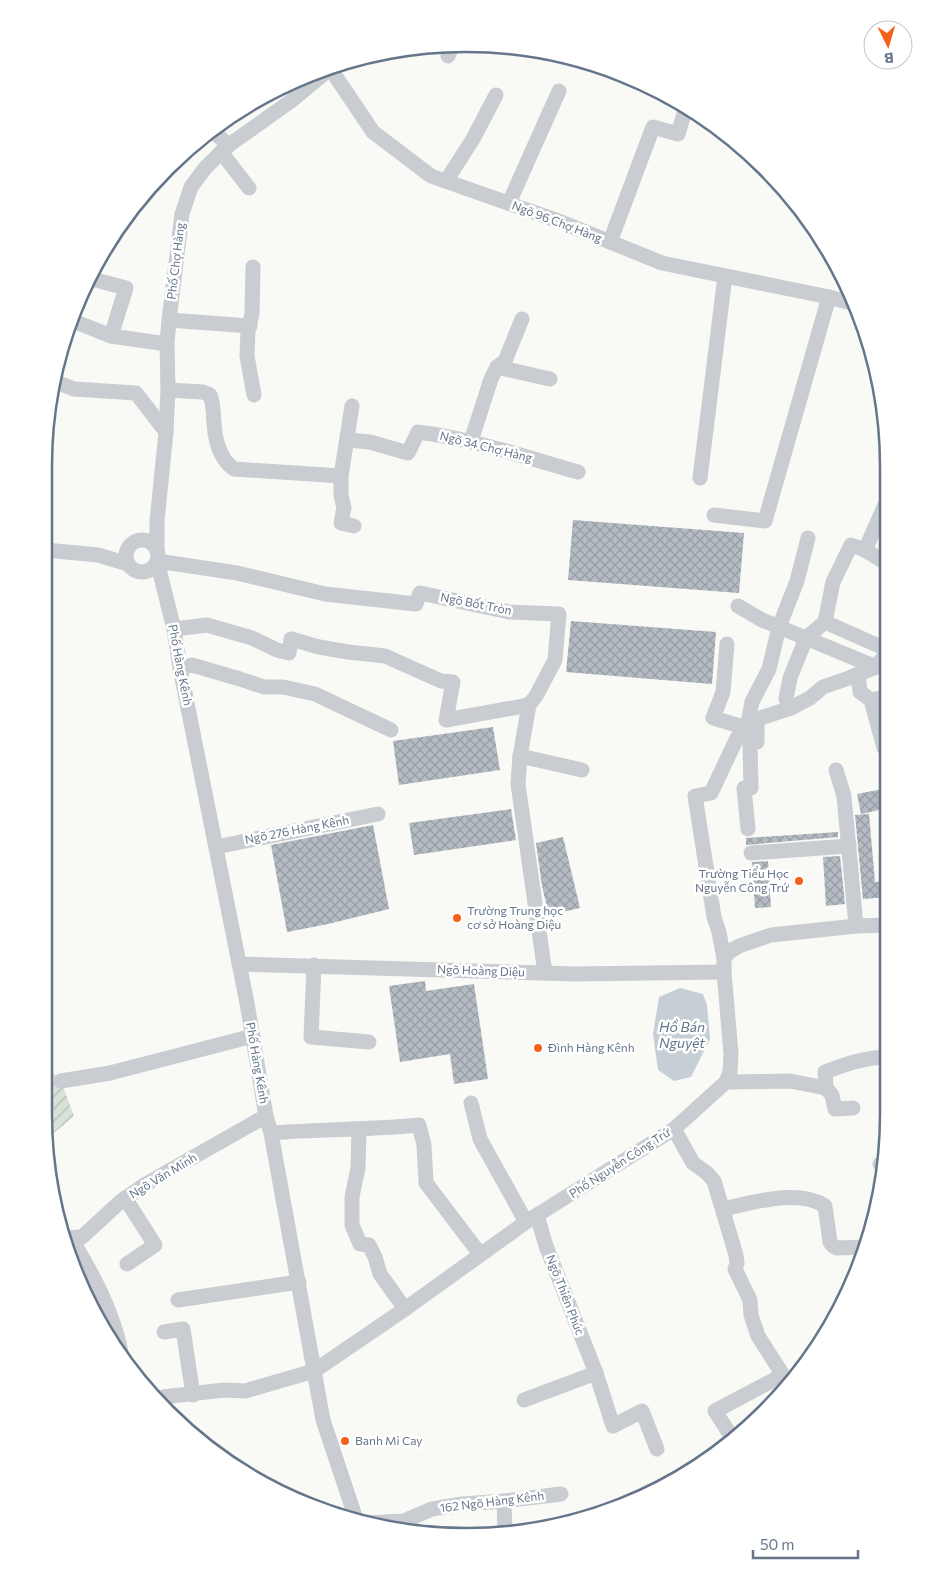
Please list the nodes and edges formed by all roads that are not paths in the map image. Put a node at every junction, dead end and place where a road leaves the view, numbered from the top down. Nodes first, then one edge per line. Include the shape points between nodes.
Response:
1 (335, 74) edge
2 (317, 81) edge
3 (559, 91) dead end
4 (496, 95) dead end
5 (684, 114) edge
6 (216, 137) edge
7 (225, 149) junction
8 (446, 181) junction
9 (249, 188) dead end
10 (509, 203) junction
11 (610, 242) junction
12 (253, 267) dead end
13 (725, 276) junction
14 (97, 280) edge
15 (829, 297) junction
16 (846, 302) edge
17 (169, 320) junction
18 (522, 320) dead end
19 (78, 323) edge
20 (250, 326) junction
21 (111, 336) junction
22 (167, 344) junction
23 (497, 367) junction
24 (550, 379) dead end
25 (61, 384) edge
26 (168, 390) junction
27 (254, 395) dead end
28 (352, 406) dead end
29 (166, 432) junction
30 (348, 440) junction
31 (471, 441) junction
32 (578, 472) dead end
33 (341, 476) junction
34 (700, 478) dead end
35 (714, 515) dead end
36 (880, 516) edge
37 (354, 526) dead end
38 (808, 538) dead end
39 (865, 550) junction
40 (52, 551) edge
41 (153, 551) junction
42 (880, 559) edge
43 (132, 562) junction
44 (167, 601) junction
45 (738, 606) dead end
46 (825, 622) junction
47 (779, 627) junction
48 (174, 630) junction
49 (806, 638) junction
50 (727, 644) dead end
51 (880, 647) edge
52 (880, 662) edge
53 (876, 667) junction
54 (180, 668) junction
55 (858, 674) junction
56 (880, 698) edge
57 (871, 700) junction
58 (529, 705) junction
59 (791, 708) junction
60 (752, 724) junction
61 (391, 730) dead end
62 (880, 733) edge
63 (520, 756) junction
64 (582, 770) dead end
65 (836, 770) dead end
66 (378, 814) dead end
67 (748, 829) dead end
68 (849, 846) junction
69 (216, 847) junction
70 (751, 853) dead end
71 (880, 925) edge
72 (856, 926) junction
73 (239, 964) junction
74 (314, 965) junction
75 (724, 965) junction
76 (544, 973) junction
77 (253, 1036) junction
78 (369, 1042) dead end
79 (880, 1057) edge
80 (61, 1081) dead end
81 (726, 1082) junction
82 (826, 1088) junction
83 (471, 1103) dead end
84 (854, 1108) dead end
85 (266, 1116) junction
86 (674, 1129) junction
87 (359, 1130) junction
88 (271, 1132) junction
89 (125, 1198) junction
90 (723, 1209) junction
91 (532, 1218) junction
92 (72, 1238) edge
93 (859, 1247) edge
94 (480, 1254) junction
95 (127, 1264) dead end
96 (84, 1271) edge
97 (299, 1282) junction
98 (178, 1300) dead end
99 (404, 1309) junction
100 (114, 1330) edge
101 (164, 1332) dead end
102 (314, 1372) junction
103 (596, 1373) junction
104 (786, 1378) edge
105 (784, 1379) edge
106 (193, 1395) junction
107 (165, 1397) edge
108 (524, 1400) dead end
109 (729, 1433) edge
110 (657, 1449) dead end
111 (560, 1494) dead end
112 (504, 1501) junction
113 (354, 1512) edge
114 (392, 1521) edge
115 (505, 1526) edge

1 - 8 street, Ngõ 96 Chợ Hàng via 373,132 431,176
2 - 7 street, Phố Chợ Hàng
3 - 10 street
4 - 8 street
5 - 11 street via 678,134 653,127
6 - 7 street
7 - 9 street
7 - 17 street, Phố Chợ Hàng via 191,187 182,214
8 - 10 street, Ngõ 96 Chợ Hàng
10 - 11 street, Ngõ 96 Chợ Hàng
11 - 13 street, Ngõ 96 Chợ Hàng via 662,263
12 - 20 street
13 - 15 street, Ngõ 96 Chợ Hàng
13 - 34 street
14 - 21 street via 126,288
15 - 16 street
15 - 35 street via 765,521
17 - 20 street
17 - 22 street, Phố Chợ Hàng
18 - 23 street via 506,361
19 - 21 street
20 - 27 street via 247,356
21 - 22 street
22 - 26 street, Phố Chợ Hàng
23 - 24 street
23 - 31 street
25 - 29 street via 74,388 136,393
26 - 29 street, Phố Chợ Hàng
26 - 33 street via 210,395 222,457 234,469
28 - 30 street
29 - 41 street, Phố Chợ Hàng
30 - 31 street, Ngõ 34 Chợ Hàng via 370,442 408,453 418,432
30 - 33 street
31 - 32 street, Ngõ 34 Chợ Hàng
33 - 37 street via 344,508 341,524
36 - 39 street
38 - 47 street via 797,581
39 - 42 street
39 - 46 street via 851,545 834,582
40 - 43 street
41 - 43 street via 150,569
41 - 43 street via 135,542
41 - 44 street, Phố Hàng Kênh
41 - 58 street, Ngõ Bốt Tròn via 325,594 416,604 420,593 509,612 559,614 555,660
43 - 44 street, Phố Hàng Kênh
44 - 48 street, Phố Hàng Kênh
45 - 47 street
46 - 49 street
46 - 51 street
47 - 49 street
47 - 60 street via 769,670 752,702
48 - 54 street, Phố Hàng Kênh
48 - 58 street via 207,625 289,653 291,639 320,647 385,656 441,681 453,682 446,720
49 - 53 street
49 - 59 street via 790,678 786,699
50 - 60 street via 723,692 713,718
52 - 53 street
53 - 55 street
54 - 61 street via 192,665 264,687 283,687 314,694
54 - 69 street, Phố Hàng Kênh
55 - 57 street via 860,692
55 - 59 street via 823,687
56 - 57 street
57 - 62 street
58 - 63 street, Ngõ Bốt Tròn
59 - 60 street
60 - 67 street via 757,742 750,743 751,788 744,788
60 - 75 street via 737,738 711,793 695,796
63 - 64 street
63 - 76 street, Ngõ Bốt Tròn via 518,784
65 - 68 street via 844,796
66 - 69 street, Ngõ 276 Hàng Kênh
68 - 70 street
68 - 72 street
69 - 73 street, Phố Hàng Kênh
71 - 72 street
72 - 75 street via 771,935 729,952
73 - 74 street, Ngõ Hoàng Diệu
73 - 77 street, Phố Hàng Kênh
74 - 76 street, Ngõ Hoàng Diệu
74 - 78 street via 311,1038
75 - 76 street, Ngõ Hoàng Diệu
75 - 81 street via 731,1054
77 - 80 street via 110,1073
77 - 85 street, Phố Hàng Kênh
79 - 82 street via 825,1072
81 - 82 street via 790,1081
81 - 86 street, Phố Nguyễn Công Trứ
82 - 84 street via 832,1095 835,1109
83 - 91 street, Ngõ Thiên Phúc via 480,1140
85 - 88 street, Phố Hàng Kênh
85 - 89 street, Ngõ Văn Minh
86 - 90 street via 693,1164 714,1181
86 - 91 street, Phố Nguyễn Công Trứ
87 - 88 street
87 - 94 street via 419,1125 424,1145 426,1183
87 - 99 street via 352,1225 360,1244 369,1245 380,1274
88 - 97 street, Phố Hàng Kênh
89 - 92 street, Ngõ Văn Minh via 82,1237
89 - 95 street via 155,1245
90 - 93 street via 776,1198 819,1202 825,1206 833,1246
90 - 104 street via 736,1255 735,1269 750,1300 753,1323
91 - 94 street, Phố Nguyễn Công Trứ
91 - 103 street, Ngõ Thiên Phúc
94 - 99 street, Phố Nguyễn Công Trứ
96 - 100 street via 102,1293
97 - 98 street
97 - 102 street, Phố Hàng Kênh
99 - 102 street, Phố Nguyễn Công Trứ
101 - 106 street via 183,1329
102 - 106 street, Phố Nguyễn Công Trứ via 245,1391 224,1390
102 - 113 street, Phố Hàng Kênh via 323,1420
103 - 108 street
103 - 110 street, Ngõ Thiên Phúc via 613,1426 642,1411
105 - 109 street via 715,1410
106 - 107 street, Phố Nguyễn Công Trứ
111 - 112 street, 162 Ngõ Hàng Kênh
112 - 114 street, 162 Ngõ Hàng Kênh via 432,1509 404,1520
112 - 115 street

